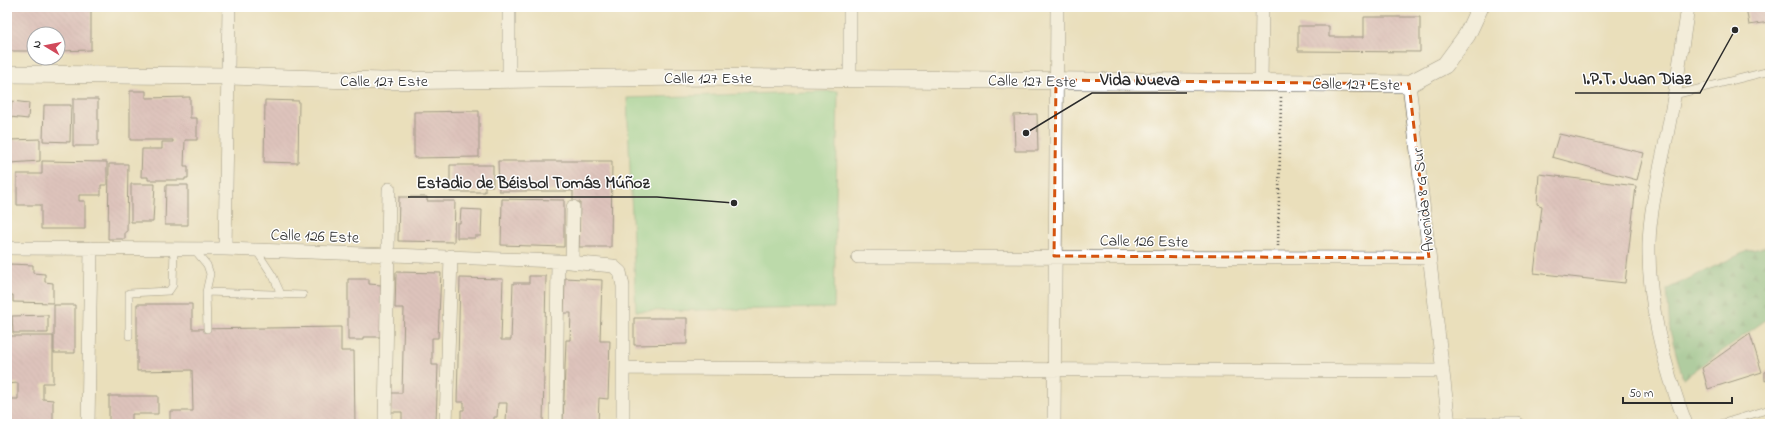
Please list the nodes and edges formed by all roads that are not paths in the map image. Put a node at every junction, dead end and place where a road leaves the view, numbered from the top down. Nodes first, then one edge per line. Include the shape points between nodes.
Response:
1 (229, 7) edge
2 (509, 7) edge
3 (850, 7) edge
4 (1057, 7) edge
5 (1262, 7) edge
6 (1480, 7) edge
7 (1688, 7) edge
8 (1770, 71) edge
9 (7, 74) edge
10 (229, 76) junction
11 (850, 78) junction
12 (509, 80) junction
13 (1056, 80) junction
14 (1262, 82) junction
15 (1409, 84) junction
16 (1674, 95) junction
17 (389, 189) dead end
18 (573, 207) dead end
19 (7, 248) edge
20 (91, 248) junction
21 (174, 248) junction
22 (194, 249) junction
23 (225, 249) junction
24 (256, 250) junction
25 (388, 255) junction
26 (451, 256) junction
27 (1054, 256) junction
28 (858, 257) dead end
29 (1429, 258) junction
30 (558, 261) junction
31 (572, 262) junction
32 (206, 292) junction
33 (281, 294) junction
34 (303, 295) dead end
35 (207, 329) dead end
36 (129, 336) dead end
37 (623, 368) junction
38 (1053, 369) junction
39 (1443, 371) junction
40 (1770, 409) edge
41 (88, 424) edge
42 (385, 424) edge
43 (446, 424) edge
44 (556, 424) edge
45 (623, 424) edge
46 (1054, 424) edge
47 (1450, 424) edge
48 (1518, 424) edge
49 (1686, 424) edge
50 (1720, 424) edge

1 - 10 street
2 - 12 street
3 - 11 street
4 - 13 street
5 - 14 street
6 - 15 street via 1467,35 1445,65
7 - 16 street
8 - 16 lane
9 - 10 street, Calle 127 Este
10 - 12 street, Calle 127 Este via 382,81
10 - 23 street
11 - 12 street, Calle 127 Este
11 - 13 street, Calle 127 Este
13 - 14 street, Calle 127 Este
13 - 27 street
14 - 15 street, Calle 127 Este
15 - 29 street, Avenida 8 G Sur
16 - 49 street via 1656,190 1649,244 1657,330
17 - 25 street
18 - 31 street
19 - 20 street, Calle 126 Este
20 - 21 street, Calle 126 Este
20 - 41 street
21 - 22 street, Calle 126 Este
21 - 36 lane via 173,285 169,291 129,292
22 - 23 street, Calle 126 Este
22 - 32 lane via 207,265 210,274
23 - 24 street, Calle 126 Este
24 - 25 street, Calle 126 Este
24 - 33 lane
25 - 26 street, Calle 126 Este
25 - 42 street
26 - 30 street, Calle 126 Este
26 - 43 street
27 - 28 street, Calle 126 Este
27 - 29 street, Calle 126 Este
27 - 38 street
29 - 39 street, Avenida 8 G Sur
30 - 31 street, Calle 126 Este
30 - 44 street
31 - 37 street, Calle 126 Este via 613,266 620,272 623,286
32 - 33 lane
32 - 35 lane
33 - 34 lane
37 - 38 street
37 - 45 street
38 - 39 street
38 - 46 street
39 - 47 street, Avenida 8 G Sur
40 - 50 lane
47 - 48 street

